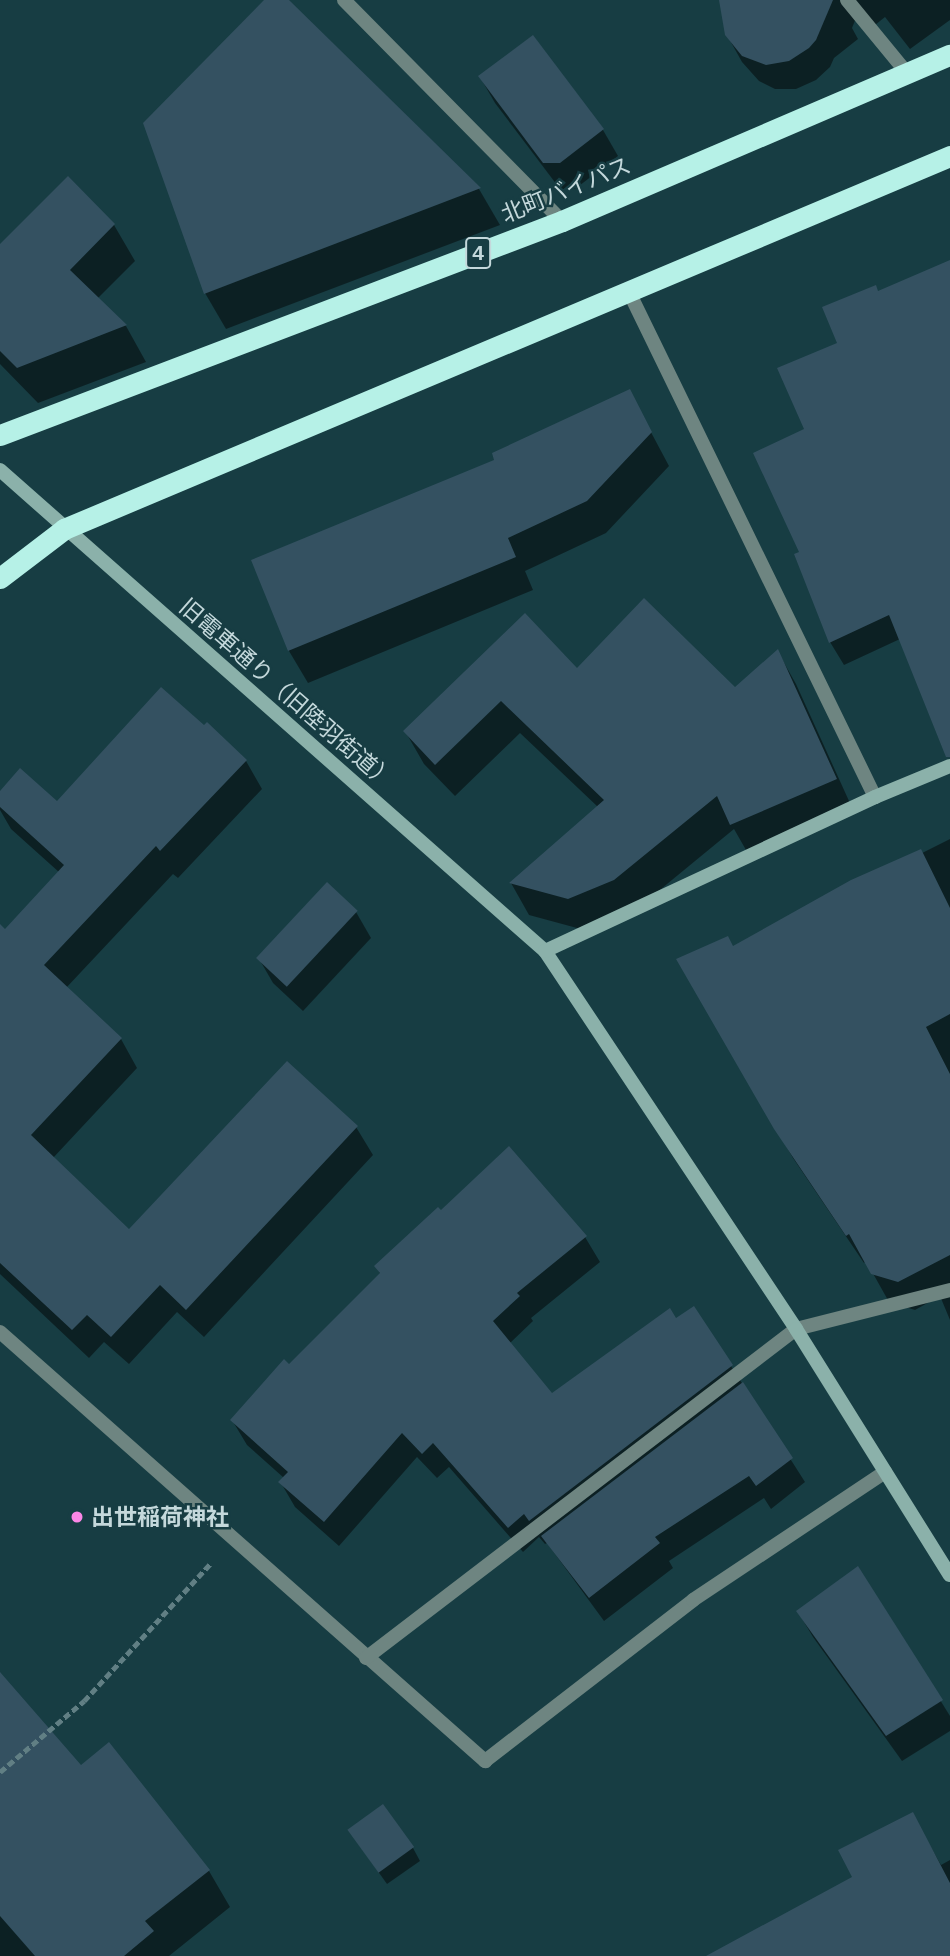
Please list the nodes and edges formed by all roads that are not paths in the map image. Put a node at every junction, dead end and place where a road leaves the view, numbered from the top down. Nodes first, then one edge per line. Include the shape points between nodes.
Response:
1 (344, 0) edge
2 (847, 0) edge
3 (950, 55) edge
4 (907, 73) junction
5 (950, 156) edge
6 (562, 221) junction
7 (629, 292) junction
8 (0, 435) edge
9 (0, 471) edge
10 (64, 529) junction
11 (0, 578) edge
12 (950, 766) edge
13 (875, 797) junction
14 (545, 951) junction
15 (950, 1290) edge
16 (796, 1329) junction
17 (0, 1332) edge
18 (885, 1472) junction
19 (950, 1575) edge
20 (366, 1658) junction

1 - 6 street
2 - 4 street
3 - 4 highway, 北町バイパス / 4
4 - 6 highway, 北町バイパス / 4
5 - 7 highway
6 - 8 highway, 北町バイパス / 4
7 - 10 highway
7 - 13 street
9 - 10 street, 旧電車通り（旧陸羽街道）
10 - 11 highway
10 - 14 street, 旧電車通り（旧陸羽街道）
12 - 13 street
13 - 14 street
14 - 16 street, 旧電車通り（旧陸羽街道）
15 - 16 street
16 - 18 street, 旧電車通り（旧陸羽街道）
16 - 20 street
17 - 20 street
18 - 19 street, 旧電車通り（旧陸羽街道）
18 - 20 street via 693,1600 485,1761

